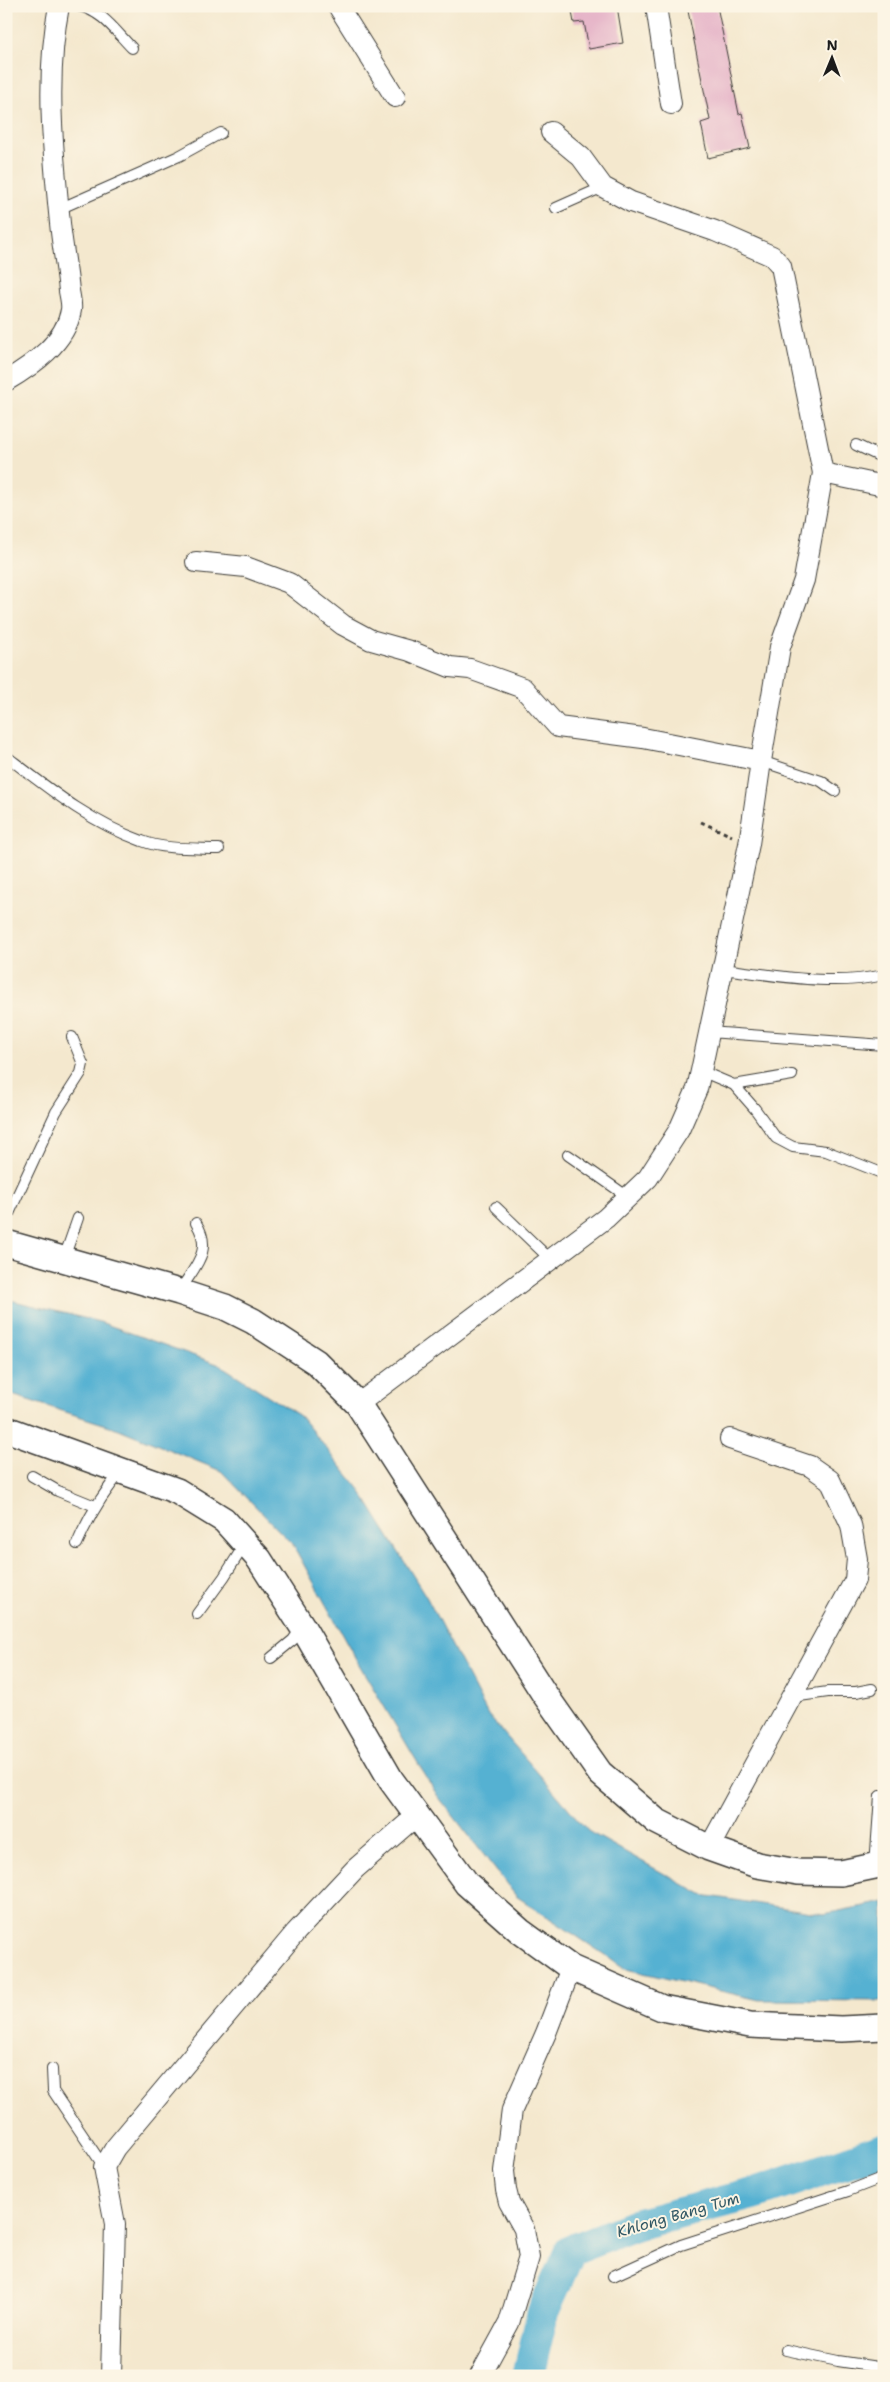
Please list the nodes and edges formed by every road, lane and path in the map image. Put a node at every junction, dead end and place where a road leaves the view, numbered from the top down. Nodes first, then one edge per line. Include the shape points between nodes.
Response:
1 (59, 6) edge
2 (78, 6) edge
3 (338, 6) edge
4 (656, 6) edge
5 (132, 48) dead end
6 (396, 97) dead end
7 (671, 104) dead end
8 (221, 132) dead end
9 (551, 132) dead end
10 (604, 188) junction
11 (556, 208) dead end
12 (59, 209) junction
13 (6, 381) edge
14 (856, 445) dead end
15 (884, 462) edge
16 (823, 473) junction
17 (884, 486) edge
18 (196, 562) dead end
19 (6, 756) edge
20 (760, 761) junction
21 (835, 791) dead end
22 (701, 822) dead end
23 (749, 844) junction
24 (219, 849) dead end
25 (722, 969) junction
26 (884, 975) edge
27 (709, 1032) junction
28 (72, 1037) dead end
29 (884, 1044) edge
30 (701, 1072) junction
31 (792, 1075) dead end
32 (734, 1086) junction
33 (568, 1156) dead end
34 (884, 1174) edge
35 (628, 1196) junction
36 (496, 1207) dead end
37 (78, 1218) dead end
38 (6, 1220) edge
39 (196, 1222) dead end
40 (6, 1243) edge
41 (63, 1259) junction
42 (550, 1259) junction
43 (179, 1292) junction
44 (358, 1404) junction
45 (6, 1429) edge
46 (730, 1439) dead end
47 (123, 1470) junction
48 (32, 1476) dead end
49 (94, 1506) junction
50 (77, 1544) dead end
51 (245, 1544) junction
52 (197, 1614) dead end
53 (302, 1626) junction
54 (271, 1658) dead end
55 (872, 1689) dead end
56 (791, 1697) junction
57 (880, 1796) dead end
58 (416, 1816) junction
59 (709, 1848) junction
60 (880, 1865) edge
61 (571, 1968) junction
62 (884, 2027) edge
63 (52, 2069) dead end
64 (104, 2167) junction
65 (884, 2176) edge
66 (613, 2276) dead end
67 (786, 2350) dead end
68 (884, 2368) edge
69 (112, 2376) edge
70 (480, 2376) edge

1 - 12 street via 52,40 51,73
2 - 5 lane via 104,18
3 - 6 street
4 - 7 street
8 - 12 lane via 179,156
9 - 10 street via 581,157
10 - 11 lane
10 - 16 street via 631,202 715,231 772,256 781,266
12 - 13 street via 71,309 65,328 54,344
14 - 15 lane via 879,456
16 - 17 street
16 - 20 street via 804,580 780,647
18 - 20 street via 246,567 289,583 343,624 371,640 523,688 558,727 643,738
19 - 24 lane via 70,805 144,842
20 - 21 lane via 821,780
20 - 23 street
22 - 23 path
23 - 25 street
25 - 26 lane via 812,980
25 - 27 street
27 - 29 lane
27 - 30 street
28 - 38 lane via 83,1064 81,1073 56,1112
30 - 32 lane
30 - 35 street via 680,1130 648,1178
31 - 32 lane
32 - 34 lane via 776,1138 793,1147 826,1151
33 - 35 lane
35 - 42 street via 606,1218
36 - 42 lane
37 - 41 lane
39 - 43 lane via 204,1237 205,1249
40 - 41 street
41 - 43 street
42 - 44 street
43 - 44 street via 253,1321 316,1362
44 - 59 street via 543,1692 600,1773 656,1820
45 - 47 street
46 - 56 street via 810,1466 830,1480 851,1525 857,1559 855,1580
47 - 49 lane
47 - 51 street via 177,1491 224,1520
48 - 49 lane
49 - 50 lane
51 - 52 lane
51 - 53 street
53 - 54 lane via 293,1640
53 - 58 street via 391,1780
55 - 56 lane
56 - 59 street
57 - 60 lane
58 - 61 street via 467,1884 520,1931
58 - 64 street via 355,1869 296,1932 115,2148
59 - 60 street via 757,1865 798,1872 841,1873
61 - 62 street via 662,2008 750,2025 841,2029
61 - 70 street via 512,2110 506,2144 505,2181 509,2202 524,2229 529,2256 508,2323
63 - 64 lane via 53,2091
64 - 69 street via 115,2224
65 - 66 lane via 848,2191 681,2245
67 - 68 lane

